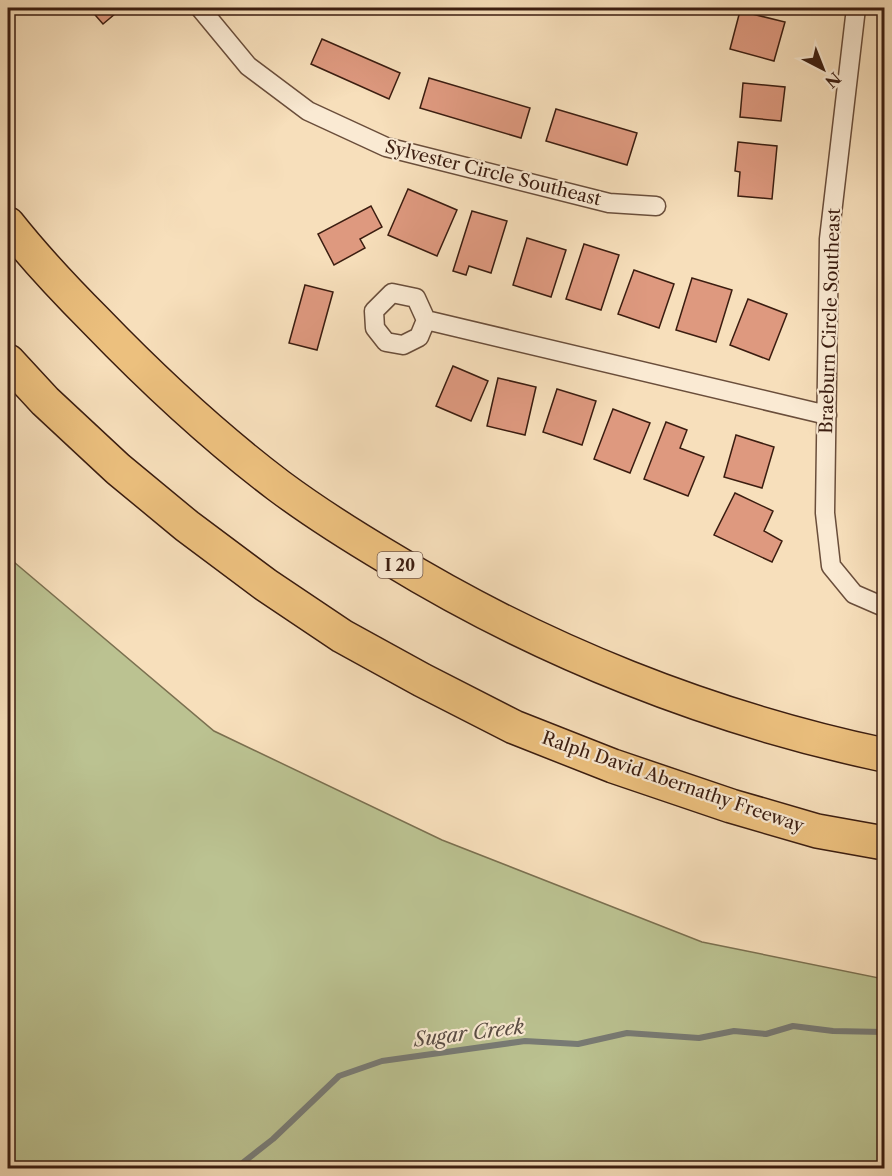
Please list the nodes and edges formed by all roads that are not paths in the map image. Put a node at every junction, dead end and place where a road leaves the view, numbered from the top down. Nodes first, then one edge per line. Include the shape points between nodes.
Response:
1 (200, 8) edge
2 (856, 8) edge
3 (657, 206) dead end
4 (8, 224) edge
5 (426, 320) dead end
6 (8, 361) edge
7 (827, 415) junction
8 (885, 608) edge
9 (885, 755) edge
10 (885, 843) edge

1 - 3 street, Sylvester Circle Southeast via 248,66 308,111 386,147 609,203
2 - 7 street, Braeburn Circle Southeast via 829,239
4 - 9 highway, I 20 via 141,368 218,437 353,537 435,587 599,666 692,702
5 - 7 street
6 - 10 highway, Ralph David Abernathy Freeway via 118,469 187,526 333,630 412,675 514,727 614,766 817,831
7 - 8 street, Braeburn Circle Southeast via 825,513 831,566 854,594

